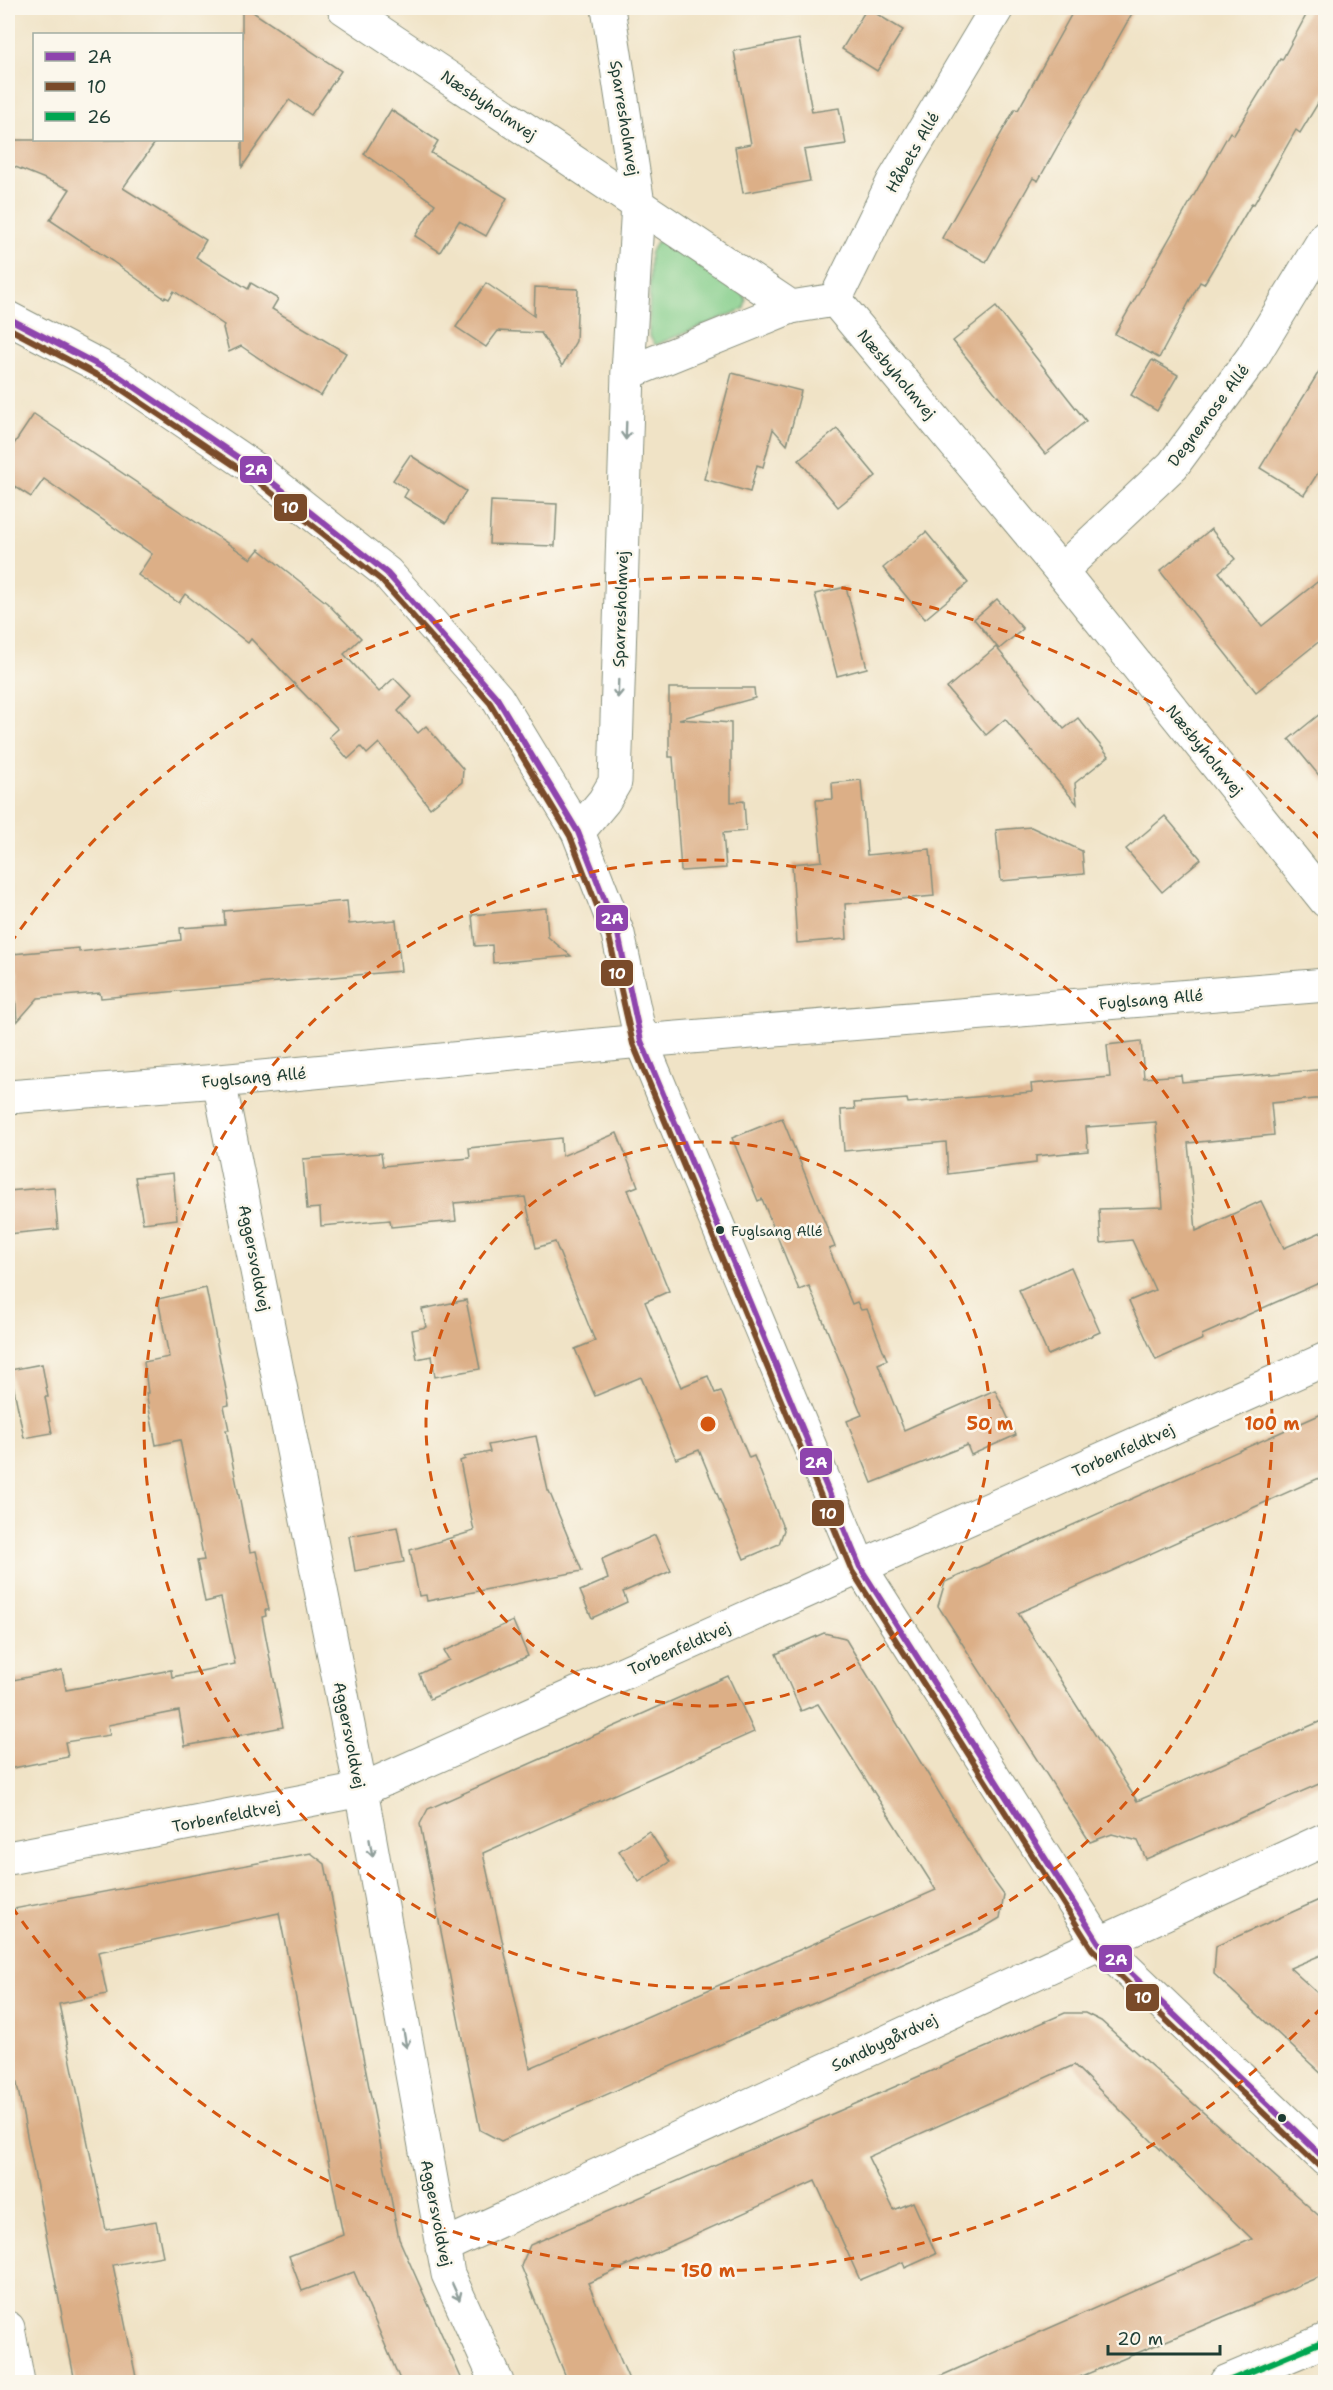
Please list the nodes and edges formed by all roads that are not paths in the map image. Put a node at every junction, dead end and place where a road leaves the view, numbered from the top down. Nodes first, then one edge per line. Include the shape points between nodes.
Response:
1 (344, 8) edge
2 (608, 8) edge
3 (997, 8) edge
4 (638, 204) junction
5 (1326, 236) edge
6 (834, 300) junction
7 (791, 307) junction
8 (8, 318) edge
9 (628, 373) junction
10 (1061, 571) junction
11 (578, 832) junction
12 (1326, 901) edge
13 (1326, 985) edge
14 (641, 1041) junction
15 (219, 1081) junction
16 (8, 1097) edge
17 (1326, 1359) edge
18 (860, 1568) junction
19 (361, 1790) junction
20 (1326, 1839) edge
21 (8, 1858) edge
22 (1099, 1943) junction
23 (1326, 2160) edge
24 (442, 2247) junction
25 (8, 2328) edge
26 (1326, 2340) edge
27 (18, 2382) edge
28 (497, 2382) edge
29 (1226, 2382) edge

1 - 4 street, Næsbyholmvej
2 - 4 street, Sparresholmvej
3 - 6 street, Håbets Allé via 893,182
4 - 7 street, Næsbyholmvej
4 - 9 street, Sparresholmvej
5 - 10 street, Degnemose Allé via 1251,358 1173,465
6 - 7 street
6 - 10 street, Næsbyholmvej
7 - 9 street
8 - 11 street via 117,375 258,471 387,573 497,698
9 -> 11 street, Sparresholmvej via 615,782
10 - 12 street, Næsbyholmvej
11 - 14 street via 618,934
13 - 14 street, Fuglsang Allé
14 - 15 street, Fuglsang Allé
14 - 18 street
15 - 16 street, Fuglsang Allé
15 - 19 street, Aggersvoldvej
17 - 18 street, Torbenfeldtvej
18 - 19 street, Torbenfeldtvej
18 - 22 street
19 - 21 street, Torbenfeldtvej
19 -> 24 street, Aggersvoldvej
20 - 22 street, Sandbygårdvej
22 - 23 street
22 - 24 street, Sandbygårdvej
24 -> 28 street, Aggersvoldvej via 448,2274
25 - 27 street
26 - 29 street

